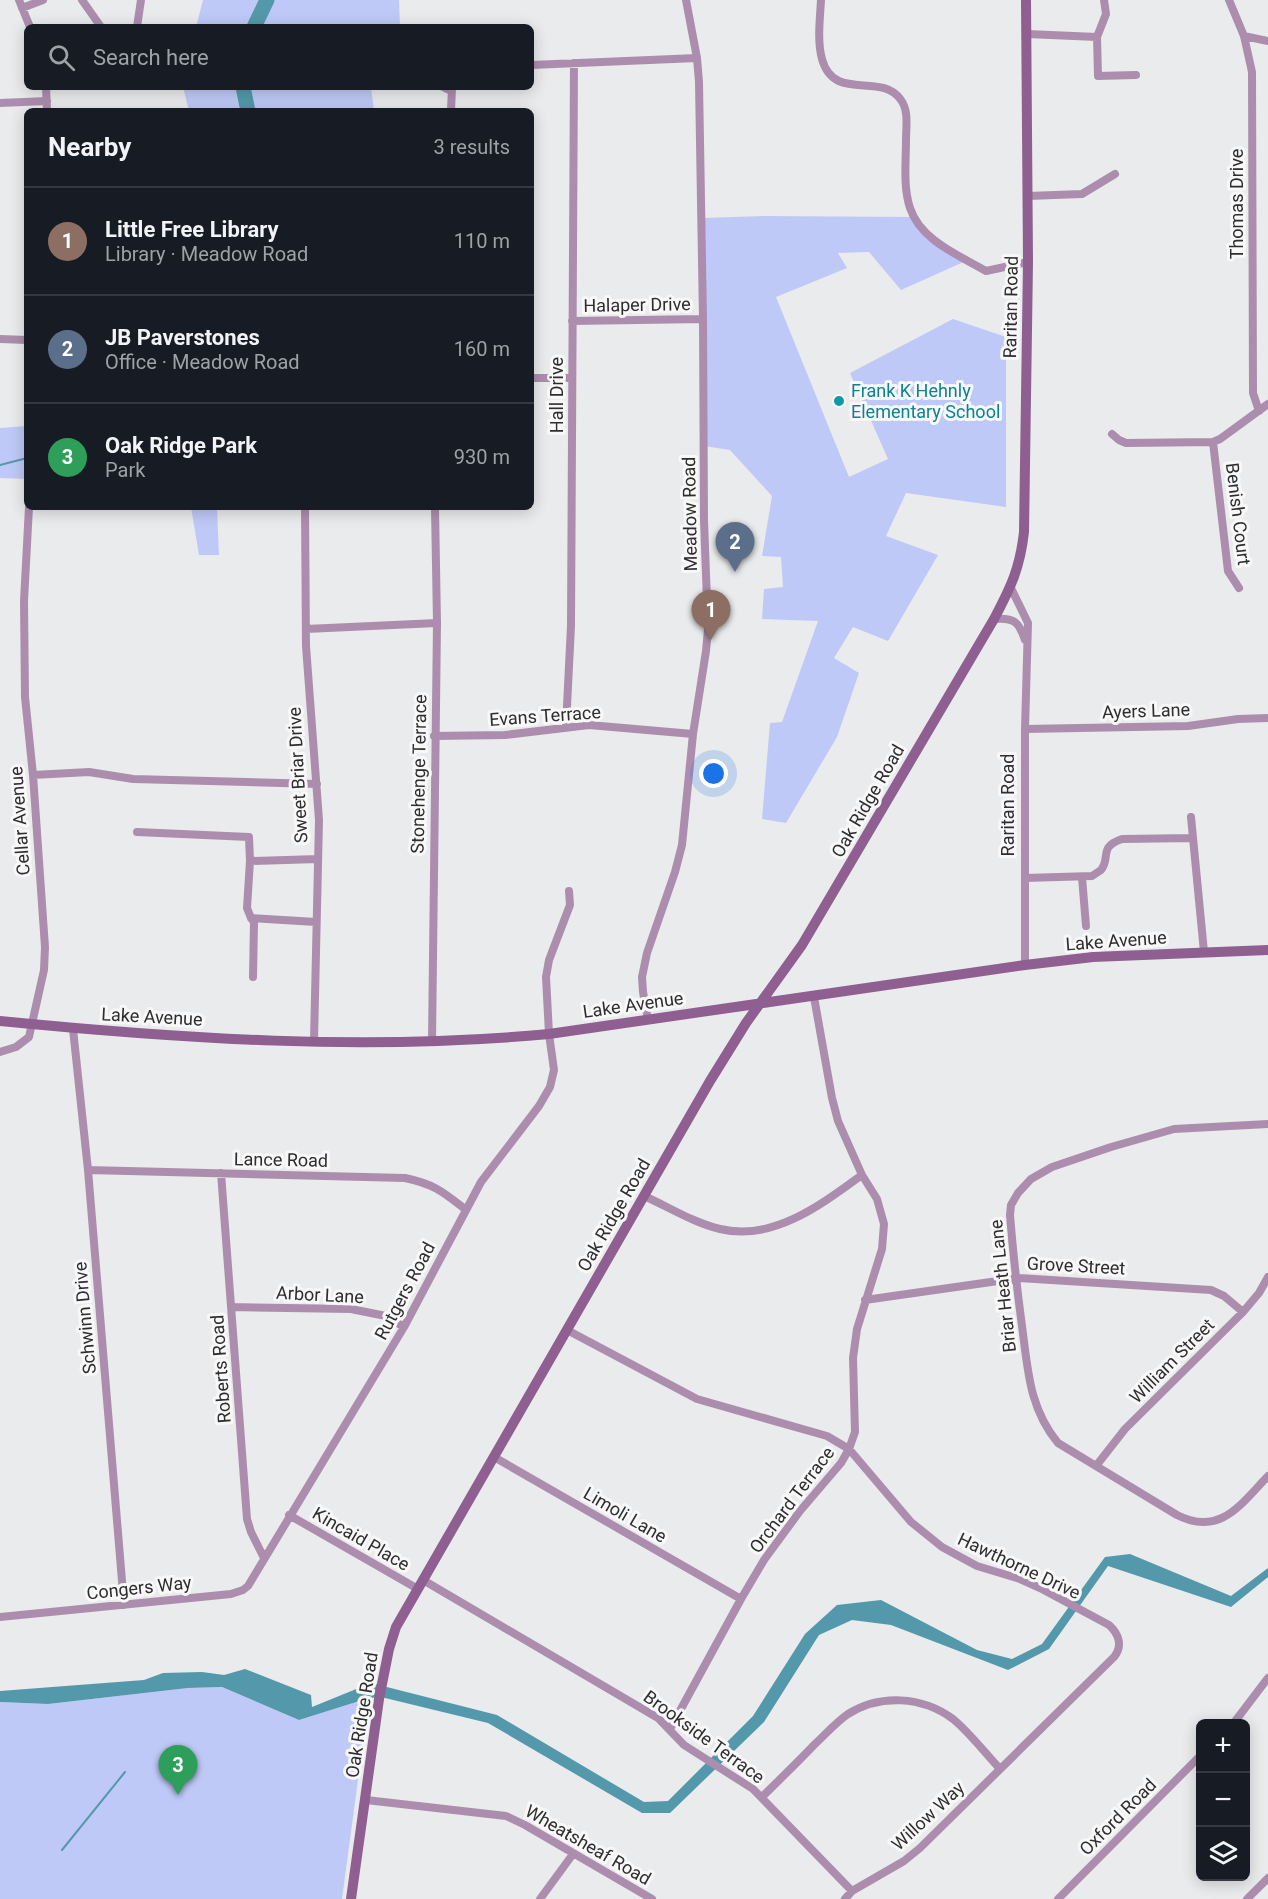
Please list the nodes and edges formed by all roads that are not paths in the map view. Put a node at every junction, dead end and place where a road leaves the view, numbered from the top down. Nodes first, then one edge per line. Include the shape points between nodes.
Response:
1 (43, 0) edge
2 (82, 0) edge
3 (141, 0) edge
4 (686, 0) edge
5 (820, 0) edge
6 (1026, 0) edge
7 (1104, 0) edge
8 (1229, 0) edge
9 (20, 4) edge
10 (29, 24) edge
11 (100, 24) edge
12 (137, 24) edge
13 (1027, 34) junction
14 (1244, 36) junction
15 (1096, 37) junction
16 (1268, 41) edge
17 (696, 58) junction
18 (574, 63) junction
19 (534, 65) edge
20 (1136, 75) dead end
21 (46, 90) edge
22 (449, 90) edge
23 (46, 101) junction
24 (0, 103) edge
25 (47, 108) edge
26 (451, 108) edge
27 (1115, 174) dead end
28 (1028, 196) junction
29 (1028, 262) junction
30 (703, 319) junction
31 (572, 321) junction
32 (0, 339) edge
33 (24, 340) edge
34 (534, 378) edge
35 (572, 378) junction
36 (1268, 404) edge
37 (1259, 411) junction
38 (1112, 434) dead end
39 (1213, 442) junction
40 (29, 510) edge
41 (305, 510) edge
42 (435, 510) edge
43 (1011, 588) junction
44 (1239, 588) dead end
45 (994, 619) junction
46 (437, 623) junction
47 (306, 629) junction
48 (1027, 645) junction
49 (1268, 718) edge
50 (566, 726) junction
51 (1025, 729) junction
52 (693, 734) junction
53 (434, 736) junction
54 (33, 775) junction
55 (317, 784) junction
56 (1191, 817) dead end
57 (137, 832) dead end
58 (1193, 838) junction
59 (318, 859) junction
60 (250, 861) junction
61 (1082, 877) junction
62 (1025, 878) junction
63 (569, 891) dead end
64 (251, 918) junction
65 (316, 922) junction
66 (1086, 926) dead end
67 (1268, 950) edge
68 (1203, 952) junction
69 (1025, 965) junction
70 (253, 977) dead end
71 (814, 997) junction
72 (759, 1004) junction
73 (648, 1020) junction
74 (0, 1021) edge
75 (32, 1024) junction
76 (73, 1029) junction
77 (549, 1034) junction
78 (314, 1041) junction
79 (432, 1042) junction
80 (0, 1052) edge
81 (1268, 1124) edge
82 (88, 1170) junction
83 (220, 1173) junction
84 (862, 1175) junction
85 (644, 1196) junction
86 (465, 1209) junction
87 (1268, 1277) edge
88 (1016, 1278) junction
89 (865, 1300) junction
90 (231, 1307) junction
91 (1243, 1312) junction
92 (404, 1327) junction
93 (567, 1330) junction
94 (849, 1449) junction
95 (494, 1457) junction
96 (1096, 1466) junction
97 (1268, 1476) edge
98 (290, 1515) junction
99 (264, 1558) junction
100 (421, 1585) junction
101 (741, 1599) junction
102 (124, 1605) junction
103 (0, 1617) edge
104 (1268, 1678) edge
105 (1237, 1719) edge
106 (670, 1729) junction
107 (1024, 1746) joint
108 (1196, 1760) edge
109 (1000, 1769) junction
110 (762, 1797) junction
111 (366, 1800) junction
112 (573, 1854) junction
113 (1268, 1878) edge
114 (852, 1891) junction
115 (351, 1899) edge
116 (540, 1899) edge
117 (652, 1899) edge
118 (845, 1899) edge
119 (1058, 1899) edge
120 (1247, 1899) edge

1 - 9 street
2 - 11 street
3 - 12 street
4 - 17 street, Meadow Road
5 - 29 street via 820,49 827,70 841,82 891,90 905,107 907,189 910,209 918,224 932,239 986,271
6 - 13 main road, Raritan Road
7 - 15 street via 1106,14
8 - 14 street, Thomas Drive
9 - 10 street
13 - 15 street
13 - 28 main road, Raritan Road
14 - 16 street
14 - 37 street, Thomas Drive via 1252,72 1253,393
15 - 20 street via 1098,76
17 - 18 street
17 - 30 street, Meadow Road
18 - 19 street
18 - 31 street, Hall Drive
21 - 23 street
22 - 26 street
23 - 24 street
23 - 25 street
27 - 28 street via 1083,194
28 - 29 main road, Raritan Road
29 - 43 main road, Raritan Road via 1024,532 1022,557
30 - 31 street, Halaper Drive
30 - 52 street, Meadow Road via 708,629
31 - 35 street, Hall Drive
32 - 33 street
34 - 35 street
35 - 50 street, Hall Drive via 571,626
36 - 37 street
37 - 39 street
38 - 39 street via 1126,443
39 - 44 street, Benish Court via 1228,571
40 - 54 street, Cellar Avenue via 23,654
41 - 47 street, Sweet Briar Drive
42 - 46 street, Stonehenge Terrace
43 - 45 main road, Oak Ridge Road
43 - 48 street, Raritan Road via 1028,623
45 - 48 street via 1014,621
45 - 72 main road, Oak Ridge Road via 806,939
46 - 47 street
46 - 53 street, Stonehenge Terrace
47 - 55 street, Sweet Briar Drive
48 - 51 street, Raritan Road
49 - 51 street, Ayers Lane via 1188,726
50 - 52 street, Evans Terrace
50 - 53 street, Evans Terrace via 505,735
51 - 62 street, Raritan Road
52 - 73 street, Meadow Road via 682,845 642,977
53 - 79 street, Stonehenge Terrace
54 - 55 street via 89,772 141,779
54 - 75 street, Cellar Avenue via 45,947
55 - 59 street, Sweet Briar Drive
56 - 58 street
57 - 60 street via 249,837
58 - 61 street via 1122,839 1107,848 1100,870
58 - 68 street
59 - 60 street
59 - 65 street, Sweet Briar Drive
60 - 64 street via 246,908
61 - 62 street
61 - 66 street
62 - 69 street, Raritan Road
63 - 77 street, Rutgers Road via 570,904 546,977
64 - 65 street
64 - 70 street
65 - 78 street, Sweet Briar Drive
67 - 68 main road, Lake Avenue
68 - 69 main road, Lake Avenue via 1093,957
69 - 71 main road, Lake Avenue
71 - 72 main road, Lake Avenue
71 - 84 street, Orchard Terrace via 836,1113
72 - 73 main road, Lake Avenue
72 - 85 main road, Oak Ridge Road
73 - 77 main road, Lake Avenue
74 - 75 main road, Lake Avenue
75 - 76 main road, Lake Avenue
75 - 80 street via 23,1043
76 - 78 main road, Lake Avenue
76 - 82 street, Schwinn Drive
77 - 79 main road, Lake Avenue
77 - 86 street, Rutgers Road via 554,1070 550,1087
78 - 79 main road, Lake Avenue
81 - 88 street, Briar Heath Lane via 1174,1130 1052,1167 1031,1179 1011,1205
82 - 83 street, Lance Road
82 - 102 street, Schwinn Drive
83 - 86 street, Lance Road via 405,1178 440,1190
83 - 90 street, Roberts Road
84 - 85 street via 796,1217 755,1232 719,1229
84 - 89 street, Orchard Terrace via 877,1199 884,1232
85 - 93 main road, Oak Ridge Road
86 - 92 street, Rutgers Road
87 - 91 street, William Street
88 - 89 street, Grove Street
88 - 91 street, Grove Street via 1211,1290
88 - 96 street, Briar Heath Lane via 1036,1407 1045,1428 1058,1443
89 - 94 street, Orchard Terrace via 853,1358 855,1432
90 - 92 street, Arbor Lane via 351,1309 386,1316
90 - 99 street, Roberts Road via 247,1519
91 - 96 street, William Street via 1125,1429
92 - 98 street, Rutgers Road
93 - 94 street, Hawthorne Drive via 697,1399 826,1436
93 - 95 main road, Oak Ridge Road
94 - 101 street, Orchard Terrace via 782,1535
94 - 107 street, Hawthorne Drive via 911,1522 942,1546 978,1566 1020,1579 1109,1625 1117,1633 1118,1653
95 - 100 main road, Oak Ridge Road
95 - 101 street, Limoli Lane
96 - 97 street, Briar Heath Lane via 1192,1522 1210,1523 1228,1516
98 - 99 street, Rutgers Road
98 - 100 street, Kincaid Place
99 - 102 street, Congers Way via 248,1586 237,1593
100 - 106 street, Brookside Terrace via 658,1718
100 - 111 main road, Oak Ridge Road via 392,1637 381,1684
101 - 106 street, Orchard Terrace
102 - 103 street, Congers Way
104 - 105 street
106 - 110 street, Brookside Terrace via 684,1745
107 - 109 street, Willow Way
108 - 119 street, Oxford Road
109 - 110 street via 946,1714 920,1703 881,1702 863,1707 838,1722
109 - 114 street, Willow Way via 920,1848
110 - 114 street, Brookside Terrace
111 - 112 street, Wheatsheaf Road via 506,1816
111 - 115 main road, Oak Ridge Road
112 - 116 street
112 - 117 street, Wheatsheaf Road
113 - 120 street
114 - 118 street, Willow Way

